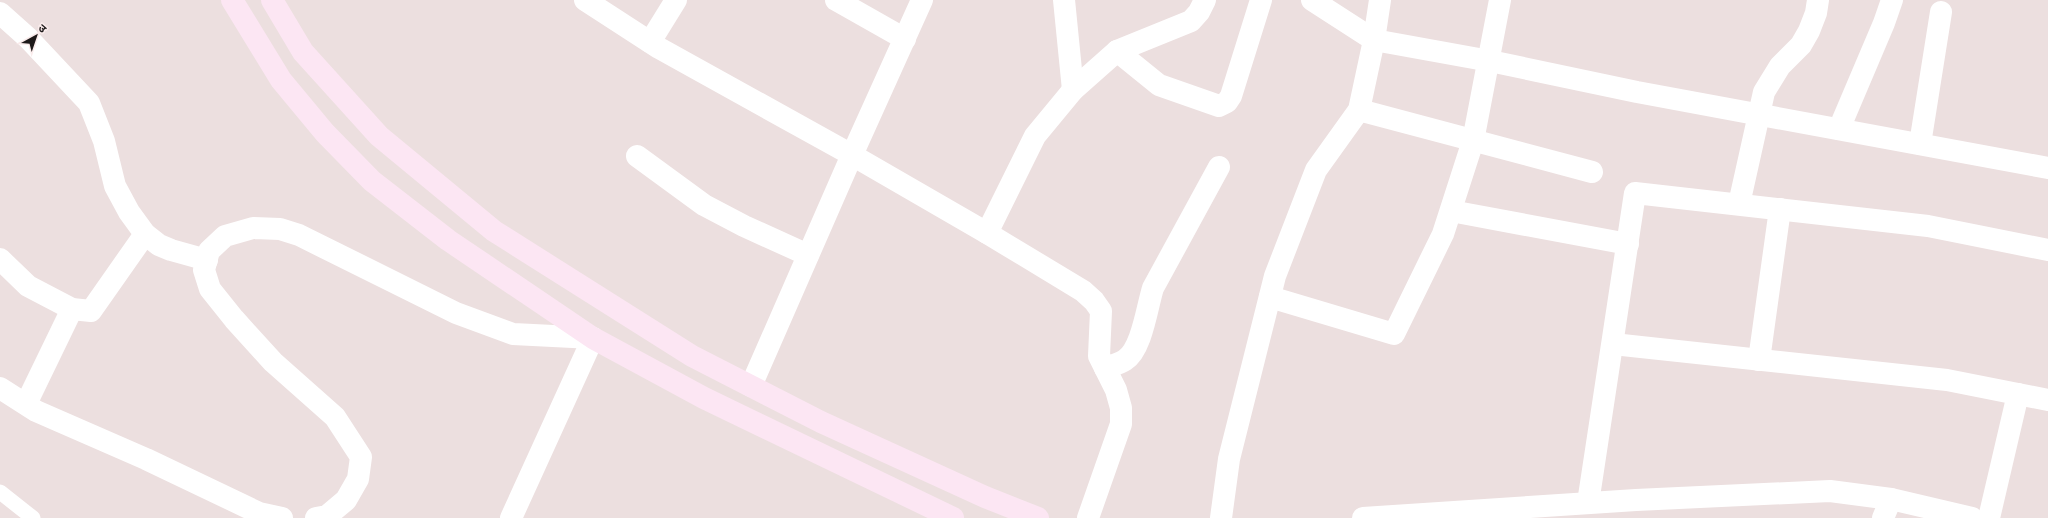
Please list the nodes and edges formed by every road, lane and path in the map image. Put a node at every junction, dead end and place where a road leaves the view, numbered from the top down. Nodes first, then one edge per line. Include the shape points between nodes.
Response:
1 (232, 0) edge
2 (272, 0) edge
3 (585, 0) edge
4 (676, 0) edge
5 (836, 0) edge
6 (922, 0) edge
7 (1064, 0) edge
8 (1205, 0) edge
9 (1261, 0) edge
10 (1312, 0) edge
11 (1380, 0) edge
12 (1500, 0) edge
13 (1818, 0) edge
14 (1892, 0) edge
15 (1941, 12) dead end
16 (0, 13) edge
17 (905, 38) junction
18 (1374, 40) junction
19 (650, 42) junction
20 (1117, 51) junction
21 (1490, 61) junction
22 (1073, 90) junction
23 (1359, 110) junction
24 (1759, 115) junction
25 (1839, 129) junction
26 (1473, 142) junction
27 (1920, 144) junction
28 (852, 155) junction
29 (637, 156) dead end
30 (1219, 167) dead end
31 (2048, 168) edge
32 (1592, 172) dead end
33 (1739, 204) junction
34 (1780, 209) junction
35 (1451, 211) junction
36 (987, 233) junction
37 (145, 234) junction
38 (1628, 244) junction
39 (2048, 250) edge
40 (808, 255) junction
41 (0, 259) edge
42 (207, 260) junction
43 (1270, 297) junction
44 (72, 309) junction
45 (593, 338) junction
46 (1613, 344) junction
47 (1759, 360) junction
48 (1105, 368) junction
49 (751, 386) junction
50 (0, 388) edge
51 (2018, 394) junction
52 (2048, 400) edge
53 (26, 404) junction
54 (0, 492) edge
55 (1588, 503) junction
56 (1633, 509) edge
57 (1887, 509) edge
58 (33, 518) edge
59 (282, 518) edge
60 (316, 518) edge
61 (510, 518) edge
62 (953, 518) edge
63 (1038, 518) edge
64 (1088, 518) edge
65 (1221, 518) edge
66 (1363, 518) edge
67 (1972, 518) edge
68 (1989, 518) edge

1 - 45 main road via 281,80 325,133 372,181 448,240
2 - 49 main road via 303,52 379,136 494,231 692,356
3 - 19 street
4 - 19 street
5 - 17 street
6 - 17 street
7 - 22 street
8 - 20 street via 1191,21
9 - 20 street via 1231,96 1227,102 1219,106 1159,85
10 - 18 street
11 - 18 street
12 - 21 street
13 - 24 street via 1816,13 1801,45 1770,80 1764,92
14 - 25 street
15 - 27 street
16 - 37 street via 28,38 89,103 104,141 115,186
17 - 28 street
18 - 21 street
18 - 23 street
19 - 28 street
20 - 22 street
21 - 24 street
21 - 26 street
22 - 36 street via 1035,136
23 - 26 street
23 - 43 street via 1316,170 1275,276
24 - 25 street
24 - 33 street
25 - 27 street
26 - 32 street
26 - 35 street
27 - 31 street
28 - 36 street
28 - 40 street
29 - 40 street via 704,205
30 - 48 street via 1154,288 1141,338 1135,349 1126,360
33 - 34 street
33 - 38 street via 1636,193
34 - 39 street via 1928,226
34 - 47 street
35 - 38 street
35 - 43 street via 1443,234 1394,334
36 - 48 street via 1094,301 1101,311 1099,356
37 - 42 street via 159,245
37 - 44 street via 91,311
38 - 46 street
40 - 49 street
41 - 44 street via 28,286
42 - 45 street via 209,252 225,236 253,228 280,229 299,234 456,313 513,334
42 - 60 street via 204,270 210,289 272,362 335,417 361,457 358,479 346,500 327,516
43 - 65 street via 1229,459
44 - 53 street
45 - 61 street
45 - 62 main road via 704,398
46 - 47 street
46 - 55 street
47 - 51 street via 1947,380
48 - 64 street via 1116,390 1121,408 1120,424
49 - 63 main road via 821,422 985,497
50 - 53 street
51 - 52 street
51 - 68 street
53 - 59 street via 36,411 146,459 259,513
54 - 58 lane
55 - 56 street
55 - 66 street
56 - 57 street via 1830,491
57 - 67 street

